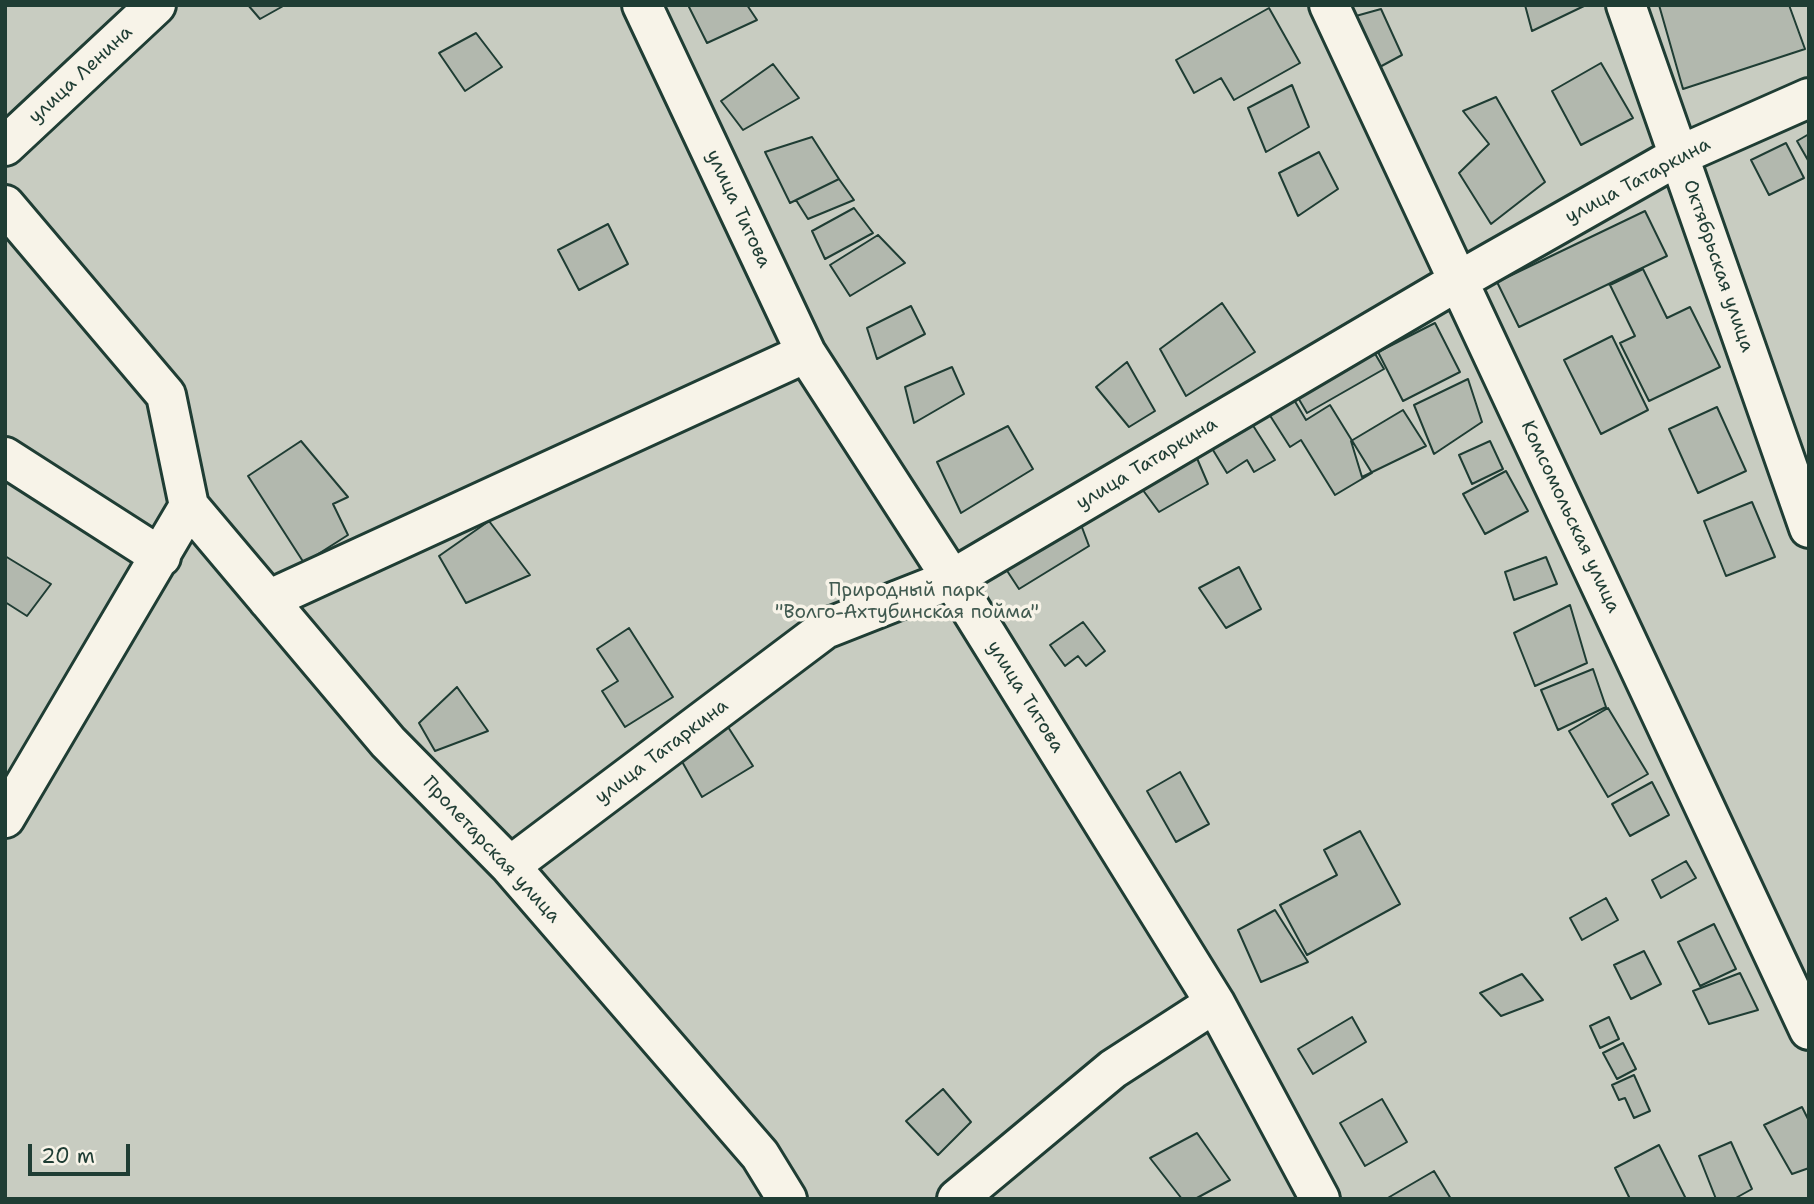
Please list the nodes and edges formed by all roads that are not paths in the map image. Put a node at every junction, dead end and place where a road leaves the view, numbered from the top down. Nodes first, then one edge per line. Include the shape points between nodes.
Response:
1 (156, 5) edge
2 (642, 5) edge
3 (1329, 5) edge
4 (1626, 5) edge
5 (1809, 98) edge
6 (5, 146) edge
7 (1680, 155) junction
8 (5, 205) edge
9 (1460, 280) junction
10 (806, 353) junction
11 (5, 457) edge
12 (189, 506) junction
13 (1809, 528) edge
14 (161, 557) junction
15 (952, 579) junction
16 (268, 600) junction
17 (5, 818) edge
18 (510, 866) junction
19 (1215, 1003) junction
20 (1809, 1030) edge
21 (787, 1199) edge
22 (957, 1199) edge
23 (1320, 1199) edge

1 - 6 street, улица Ленина
2 - 10 street, улица Титова
3 - 9 street, Комсомольская улица
4 - 7 street, Октябрьская улица
5 - 7 street, улица Татаркина
7 - 9 street, улица Татаркина
7 - 13 street, Октябрьская улица
8 - 12 street via 166,394
9 - 15 street, улица Татаркина
9 - 20 street, Комсомольская улица
10 - 15 street, улица Титова
10 - 16 street
11 - 14 street
12 - 14 street
12 - 16 street, Пролетарская улица
14 - 17 street
15 - 18 street, улица Татаркина via 825,629
15 - 19 street, улица Титова
16 - 18 street, Пролетарская улица via 388,742
18 - 21 street, Пролетарская улица via 760,1155
19 - 22 street via 1113,1069
19 - 23 street, улица Титова

